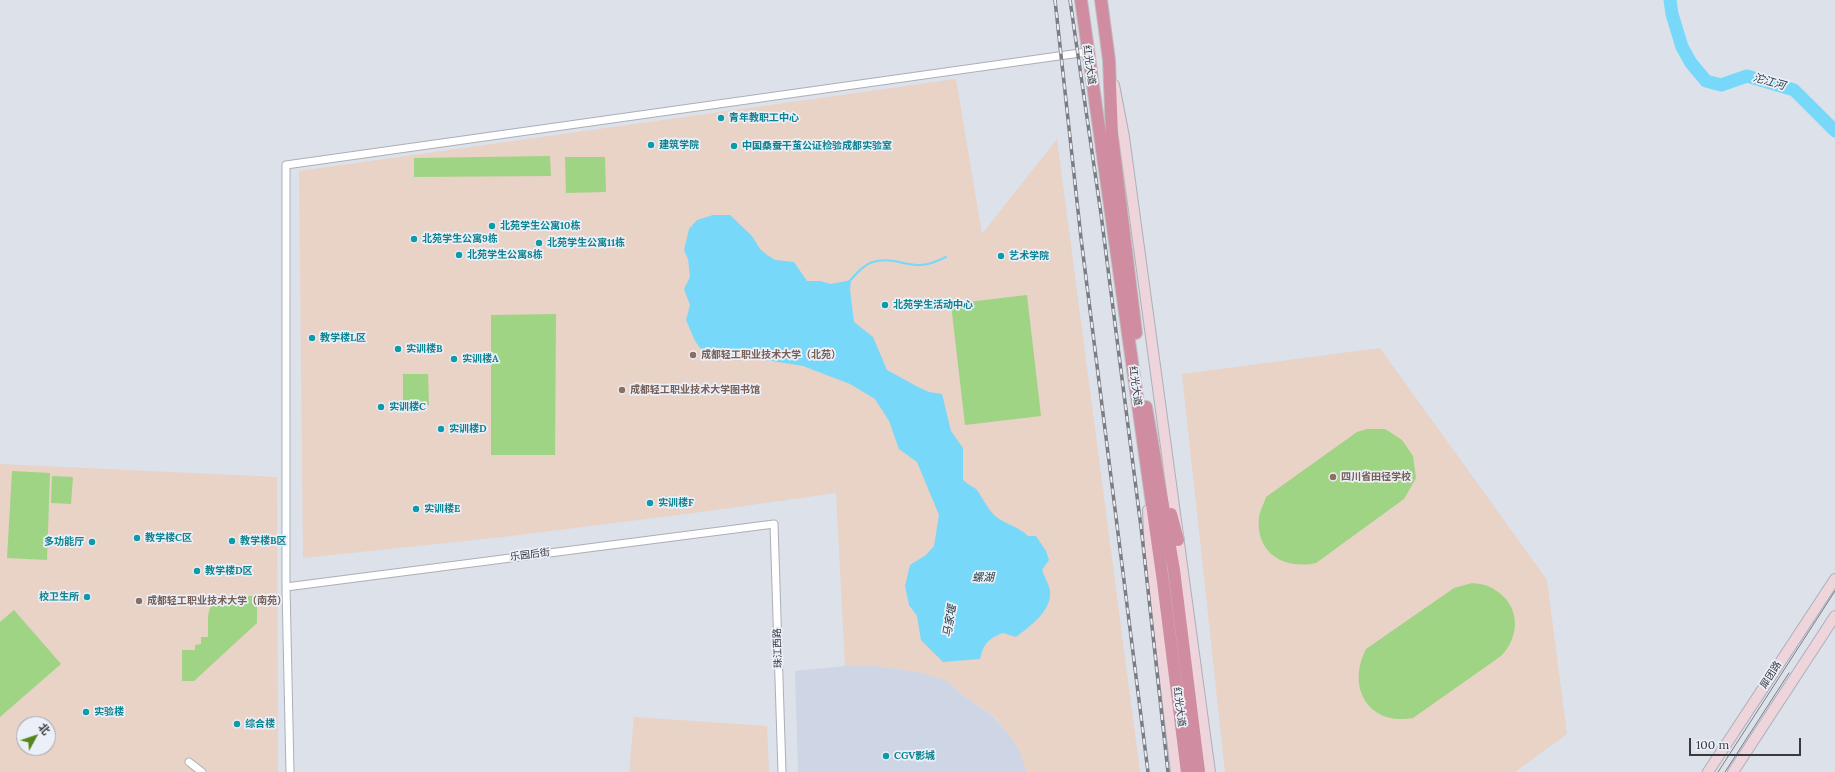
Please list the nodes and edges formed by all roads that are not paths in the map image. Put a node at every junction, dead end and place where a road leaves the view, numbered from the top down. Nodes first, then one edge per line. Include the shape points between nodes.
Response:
1 (1081, 0) edge
2 (1101, 0) edge
3 (1087, 52) junction
4 (1109, 60) junction
5 (1154, 451) junction
6 (1147, 470) junction
7 (774, 524) joint
8 (1178, 540) junction
9 (1835, 579) edge
10 (286, 586) junction
11 (1835, 616) edge
12 (189, 762) dead end
13 (202, 772) edge
14 (290, 772) edge
15 (782, 772) edge
16 (1176, 772) edge
17 (1187, 772) edge
18 (1199, 772) edge
19 (1210, 772) edge
20 (1708, 772) edge
21 (1733, 772) edge

1 - 3 highway, 红光大道
2 - 4 highway, 红光大道
3 - 6 highway, 红光大道
3 - 10 street via 286,165
4 - 5 highway, 红光大道 via 1112,136 1142,383
4 - 8 main road via 1124,137
5 - 8 highway
5 - 18 highway, 红光大道 via 1174,570
6 - 16 main road via 1150,554
6 - 17 highway, 红光大道
7 - 10 street, 乐园后街
7 - 15 street, 珠江西路
8 - 19 main road
9 - 20 main road, 犀团路
10 - 14 street
11 - 21 main road
12 - 13 street

